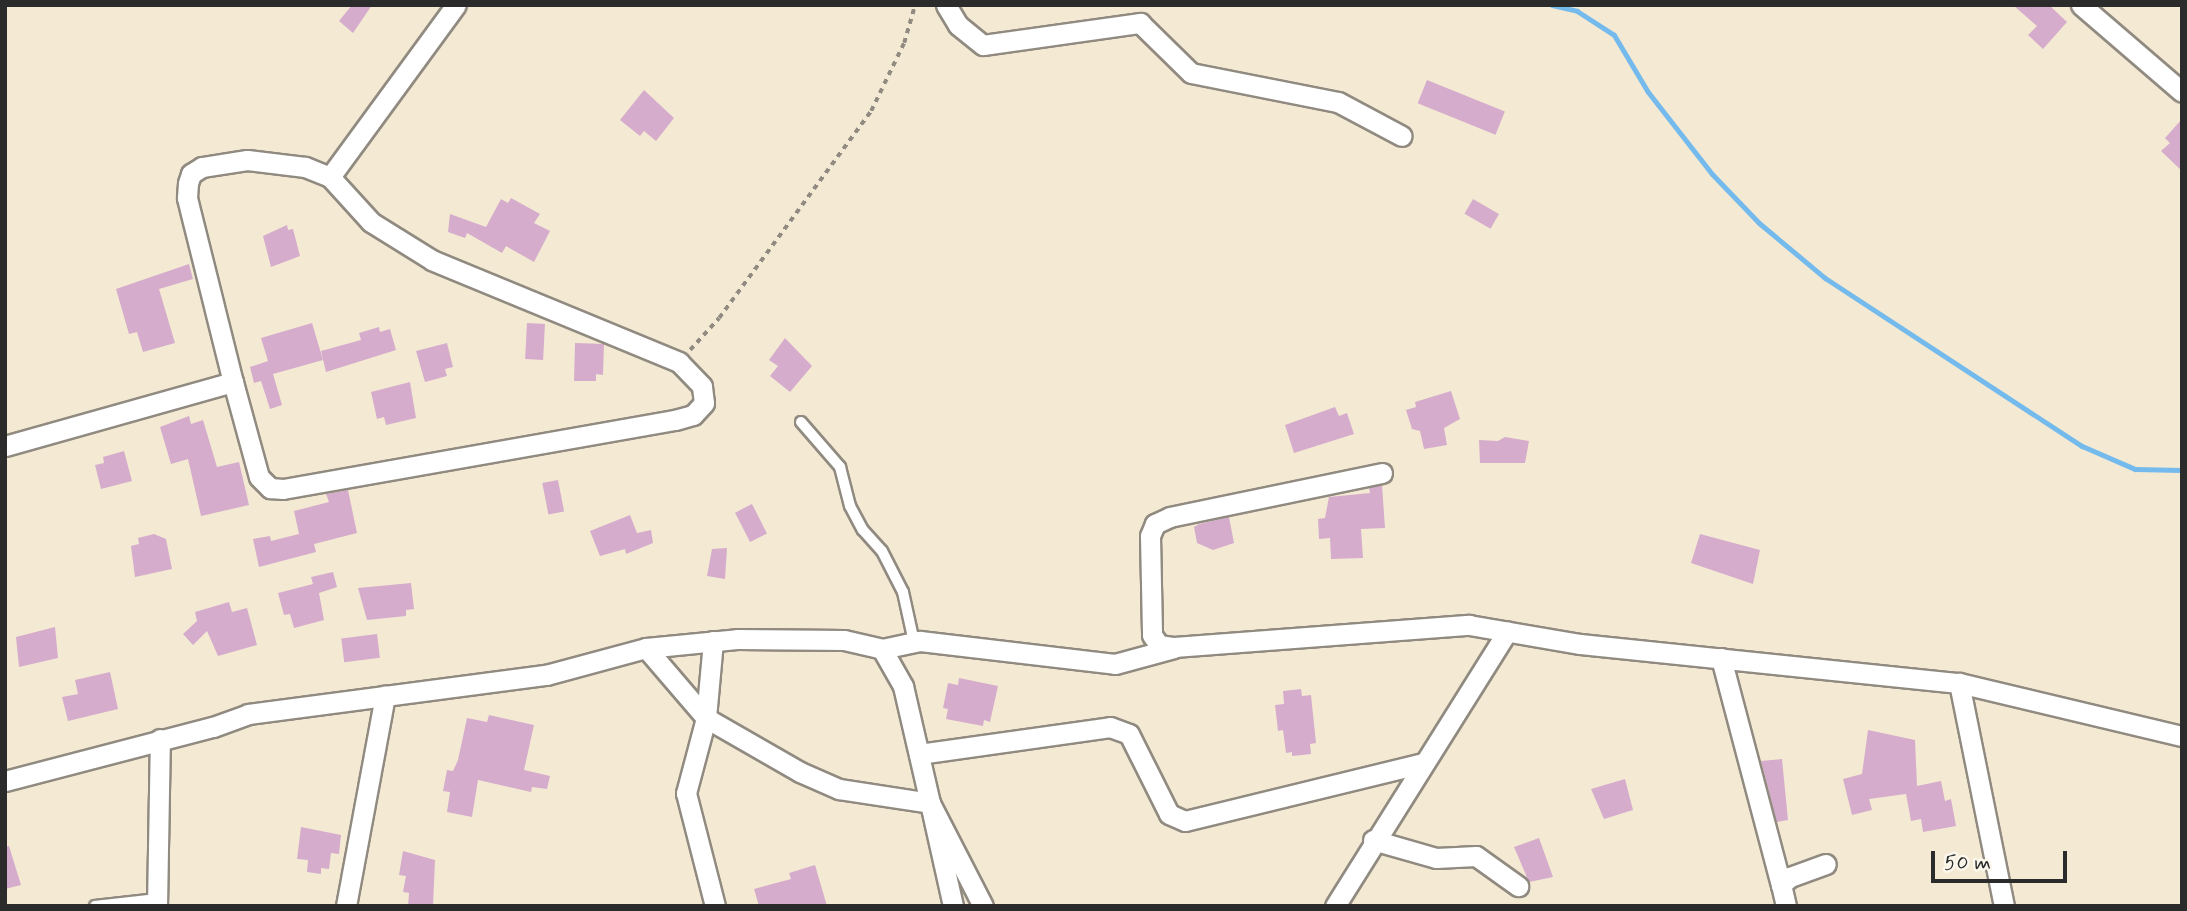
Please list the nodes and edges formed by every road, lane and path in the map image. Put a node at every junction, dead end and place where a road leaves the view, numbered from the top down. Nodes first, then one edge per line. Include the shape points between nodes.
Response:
1 (456, 5) edge
2 (915, 5) edge
3 (946, 5) edge
4 (2081, 5) edge
5 (2182, 92) edge
6 (1402, 136) dead end
7 (330, 177) junction
8 (679, 362) junction
9 (233, 382) junction
10 (801, 422) dead end
11 (5, 446) edge
12 (1382, 473) dead end
13 (1507, 632) junction
14 (713, 642) junction
15 (914, 642) junction
16 (1174, 647) junction
17 (646, 648) junction
18 (882, 649) junction
19 (1721, 659) junction
20 (1959, 683) junction
21 (385, 696) junction
22 (706, 718) junction
23 (2182, 736) edge
24 (160, 739) junction
25 (919, 754) junction
26 (1423, 763) junction
27 (5, 780) edge
28 (930, 803) junction
29 (1373, 840) junction
30 (1826, 864) dead end
31 (1781, 885) junction
32 (1518, 886) dead end
33 (157, 902) edge
34 (95, 906) edge
35 (346, 906) edge
36 (715, 906) edge
37 (953, 906) edge
38 (983, 906) edge
39 (1335, 906) edge
40 (1786, 906) edge
41 (2004, 906) edge

1 - 7 street
2 - 8 path via 904,43 871,111 719,318
3 - 6 street via 958,25 983,45 1140,23 1191,73 1338,102
4 - 5 street
7 - 8 street via 371,222 432,260
7 - 9 street via 305,167 247,160 202,167 191,174 187,198
8 - 9 street via 702,386 704,403 693,415 283,489 270,488 259,477
9 - 11 street
10 - 15 lane via 840,467 850,506 904,592
12 - 16 street via 1170,517 1155,524 1150,536 1152,635 1159,645
13 - 16 street via 1469,625
13 - 19 street
13 - 26 street
14 - 17 street
14 - 18 street via 844,640
14 - 22 street
15 - 16 street via 1115,664
15 - 18 street
17 - 21 street via 546,676
17 - 22 street
18 - 25 street via 903,686
19 - 20 street
19 - 31 street
20 - 23 street
20 - 41 street
21 - 24 street via 248,714
21 - 35 street
22 - 28 street via 838,789
22 - 36 street via 685,793
24 - 27 street
24 - 33 street
25 - 26 street via 1110,727 1129,734 1169,814 1185,821
25 - 28 street
26 - 29 street
28 - 37 street
28 - 38 street
29 - 32 street via 1436,858 1476,856
29 - 39 street
30 - 31 street
31 - 40 street
33 - 34 lane

